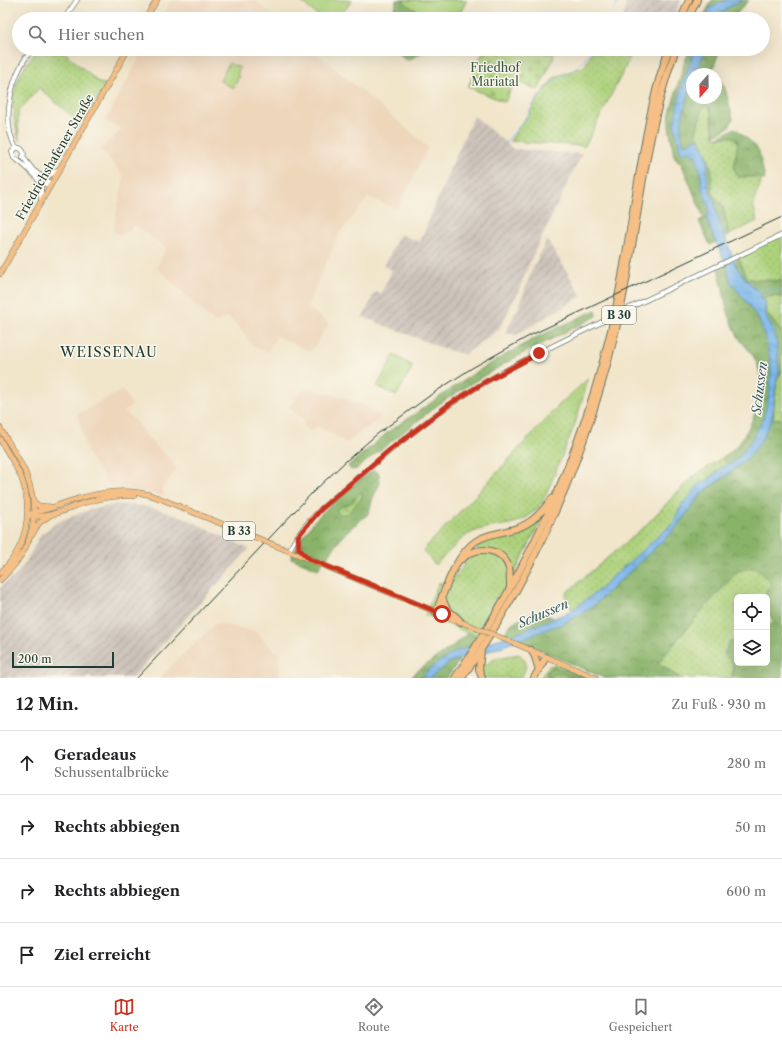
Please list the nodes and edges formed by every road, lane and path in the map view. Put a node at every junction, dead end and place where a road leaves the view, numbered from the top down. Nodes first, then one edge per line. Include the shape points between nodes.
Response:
1 (77, 0) edge
2 (157, 0) edge
3 (690, 0) edge
4 (697, 0) edge
5 (69, 12) edge
6 (149, 12) edge
7 (684, 12) edge
8 (691, 12) edge
9 (27, 56) edge
10 (124, 56) edge
11 (667, 56) edge
12 (673, 56) edge
13 (16, 148) junction
14 (23, 157) junction
15 (18, 160) junction
16 (62, 166) junction
17 (38, 177) junction
18 (50, 186) junction
19 (41, 202) junction
20 (782, 235) edge
21 (0, 274) edge
22 (0, 428) edge
23 (0, 439) edge
24 (559, 496) junction
25 (33, 501) junction
26 (165, 501) junction
27 (554, 502) junction
28 (55, 507) junction
29 (30, 514) junction
30 (49, 515) junction
31 (298, 536) junction
32 (30, 538) junction
33 (289, 551) junction
34 (309, 559) junction
35 (458, 563) junction
36 (0, 573) edge
37 (0, 580) edge
38 (513, 591) junction
39 (442, 596) junction
40 (508, 600) junction
41 (436, 612) junction
42 (461, 622) junction
43 (482, 647) junction
44 (531, 650) junction
45 (546, 657) junction
46 (539, 670) junction
47 (455, 678) edge
48 (462, 678) edge
49 (482, 678) edge
50 (534, 678) edge
51 (596, 678) edge

1 - 5 street
2 - 6 main road
3 - 7 highway
4 - 8 highway
9 - 13 street via 20,65 11,88 9,123
10 - 16 main road, Friedrichshafener Straße
11 - 24 highway, B 30 via 651,107 622,275 607,344 583,427
12 - 24 highway, B 30 via 664,82 651,136 611,348 591,419
13 - 14 street via 23,151
13 - 15 street via 12,156
14 - 15 street
14 - 17 street
15 - 17 street
16 - 17 street via 50,175
16 - 18 main road, Friedrichshafener Straße
17 - 18 street
17 - 19 street
18 - 19 main road, Friedrichshafener Straße
19 - 21 main road, Friedrichshafener Straße
20 - 31 street, bridge via 625,310 485,382 450,404 390,450 314,517
22 - 25 main road via 26,476
23 - 29 main road via 22,479
24 - 27 highway
25 - 28 main road, B 33 via 38,506
25 - 29 main road
26 - 28 main road, B 33 via 141,494 114,492 85,497
26 - 30 main road, B 33 via 135,496 114,496 86,502
26 - 33 main road, B 33, bridge
27 - 35 highway via 525,525 483,537 463,553
27 - 38 highway
28 - 29 main road, B 33
29 - 30 main road, B 33 via 39,517
29 - 32 main road
29 - 36 main road via 19,549
30 - 32 main road, B 33 via 39,523
31 - 33 street
31 - 34 street via 299,549
32 - 37 main road via 20,558
33 - 34 main road, B 33
34 - 41 main road, B 33
35 - 38 highway via 477,550 486,549 500,555 508,568
35 - 39 highway
38 - 40 highway
39 - 41 highway
39 - 42 highway via 447,610
40 - 43 highway
40 - 47 highway
41 - 42 main road, B 33
42 - 44 main road, B 33, bridge
43 - 48 highway
43 - 49 highway via 479,661
44 - 45 main road, B 33
44 - 46 highway
45 - 46 highway
45 - 51 main road, B 33
46 - 50 highway

